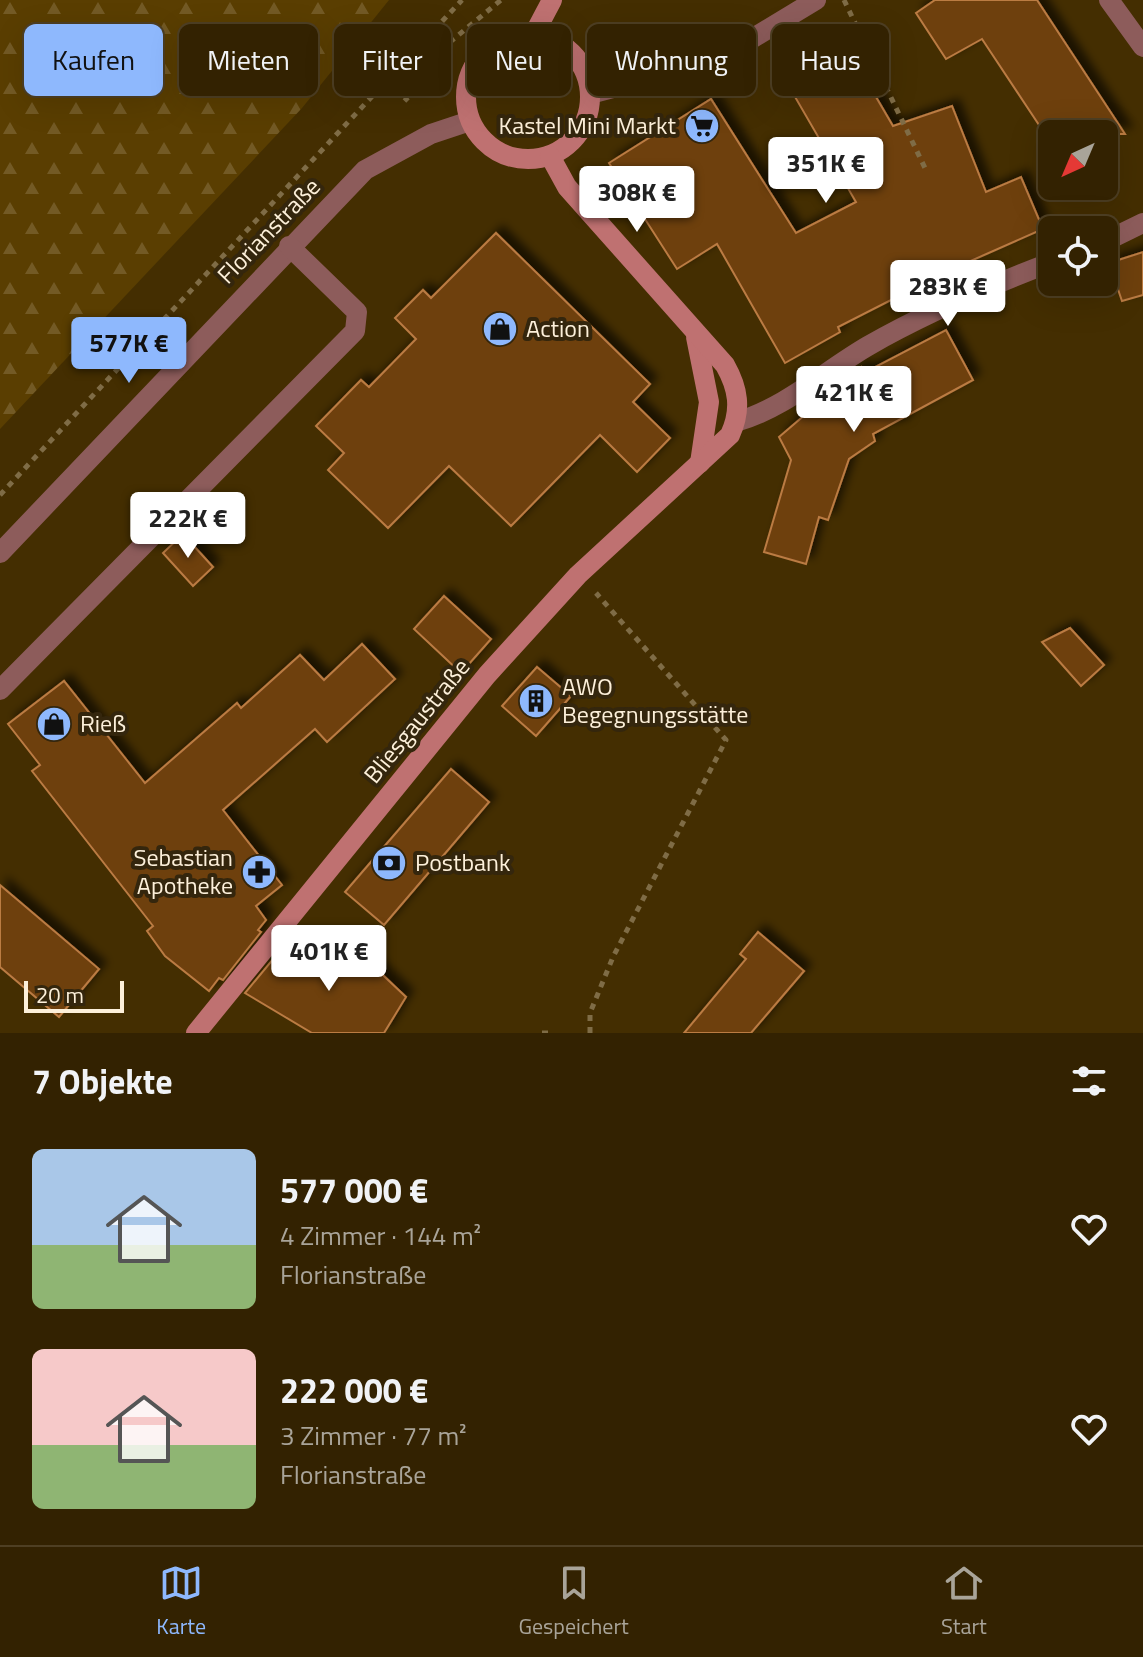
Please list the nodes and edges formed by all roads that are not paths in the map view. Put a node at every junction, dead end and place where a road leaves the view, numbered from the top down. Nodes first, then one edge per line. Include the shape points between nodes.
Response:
1 (552, 0) edge
2 (816, 0) edge
3 (1109, 0) edge
4 (539, 24) edge
5 (756, 36) edge
6 (1143, 47) edge
7 (571, 55) edge
8 (587, 81) edge
9 (467, 90) edge
10 (590, 96) edge
11 (470, 121) junction
12 (550, 156) junction
13 (1143, 223) edge
14 (1118, 235) edge
15 (289, 246) junction
16 (1038, 268) edge
17 (695, 333) junction
18 (736, 422) junction
19 (700, 463) junction
20 (0, 553) edge
21 (0, 690) edge
22 (196, 1033) edge

1 - 4 main road
2 - 5 street
3 - 6 street
7 - 8 main road
9 - 11 main road
10 - 12 main road via 580,132
11 - 12 main road via 480,138 512,158
11 - 15 street, Florianstraße via 431,134 365,170
12 - 17 main road via 567,187
13 - 14 street
15 - 20 street, Florianstraße
15 - 21 street via 357,312 355,331
16 - 18 street, Bliesgaustraße via 931,312 760,415
17 - 18 main road via 735,383
17 - 19 main road via 709,402
18 - 19 main road, Bliesgaustraße via 730,435
19 - 22 main road, Bliesgaustraße via 578,575 487,675

